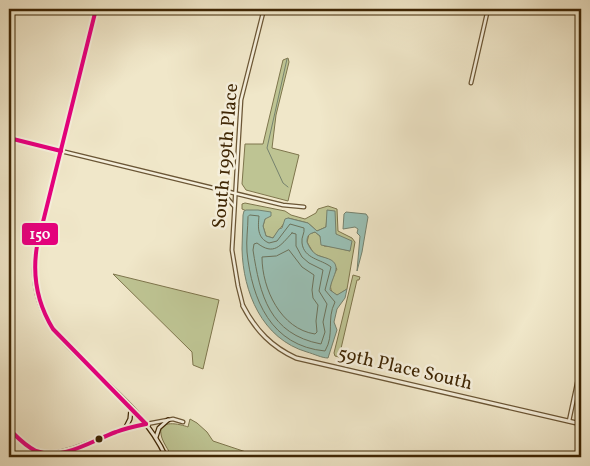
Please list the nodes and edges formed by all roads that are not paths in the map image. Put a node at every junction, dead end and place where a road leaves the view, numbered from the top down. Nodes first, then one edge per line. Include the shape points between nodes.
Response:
1 (96, 9) edge
2 (264, 9) edge
3 (488, 9) edge
4 (471, 83) dead end
5 (9, 138) edge
6 (60, 150) junction
7 (220, 190) junction
8 (235, 193) junction
9 (234, 206) junction
10 (304, 207) dead end
11 (243, 306) joint
12 (581, 365) edge
13 (131, 408) junction
14 (168, 420) junction
15 (569, 421) junction
16 (183, 422) dead end
17 (146, 424) junction
18 (581, 424) edge
19 (9, 429) edge
20 (125, 429) junction
21 (156, 437) junction
22 (166, 457) edge

1 - 6 main road
2 - 8 street, South 199th Place via 241,100
3 - 4 street
5 - 6 main road
6 - 7 street
6 - 13 main road via 34,260 40,303 46,319 59,336
7 - 8 street
7 - 9 street
8 - 9 street, South 199th Place
8 - 10 street via 283,206
9 - 11 street, South 199th Place via 232,250
11 - 15 main road, 59th Place South via 265,338 296,358
12 - 15 street
13 - 17 main road
13 - 20 main road
14 - 16 street
14 - 17 street
14 - 21 main road via 159,428
15 - 18 main road, 59th Place South
17 - 20 street
17 - 21 main road
19 - 20 street via 30,448 52,454
21 - 22 main road

